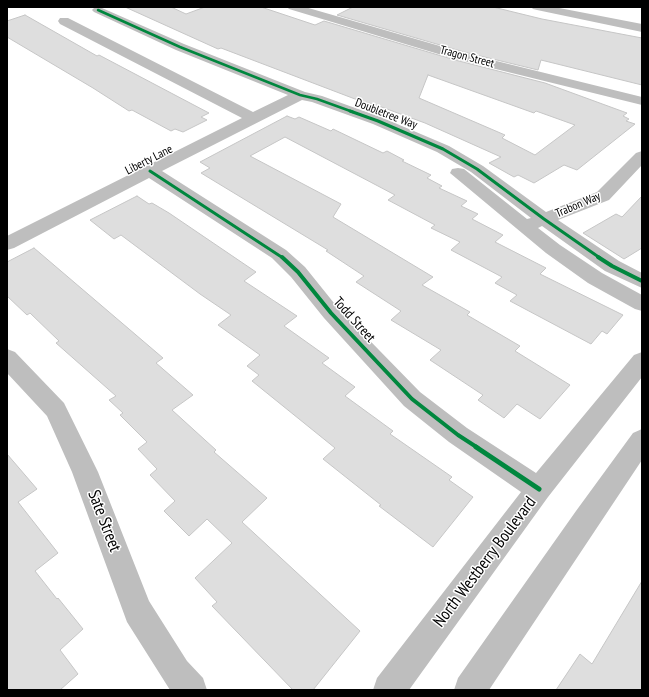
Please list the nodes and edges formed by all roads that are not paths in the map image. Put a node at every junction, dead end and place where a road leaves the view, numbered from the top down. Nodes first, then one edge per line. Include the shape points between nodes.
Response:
1 (293, 7) edge
2 (537, 7) edge
3 (93, 11) edge
4 (642, 28) edge
5 (300, 95) junction
6 (642, 101) edge
7 (253, 118) junction
8 (642, 156) edge
9 (150, 170) junction
10 (544, 220) junction
11 (525, 226) junction
12 (7, 244) edge
13 (642, 281) edge
14 (642, 304) edge
15 (7, 358) edge
16 (642, 361) edge
17 (642, 440) edge
18 (539, 489) junction
19 (191, 690) edge
20 (389, 690) edge
21 (470, 690) edge

1 - 6 street, Tragon Street via 460,56
2 - 4 street
3 - 5 street, Doubletree Way
3 - 7 street via 64,21
5 - 7 street, Liberty Lane
5 - 10 street, Doubletree Way via 378,121 444,149 477,169
5 - 11 street, Doubletree Way via 308,104 430,156 462,175
7 - 9 street, Liberty Lane
8 - 10 street, Trabon Way via 603,196
9 - 12 street, Liberty Lane
9 - 18 street, Todd Street via 279,254 412,399 458,435
10 - 11 street, Trabon Way
10 - 13 street, Doubletree Way via 612,266
11 - 14 street, Doubletree Way via 595,278
15 - 19 street, Sate Street via 56,410 85,472 138,611 176,672
16 - 18 street, North Westberry Boulevard
17 - 21 street
18 - 20 street, North Westberry Boulevard

